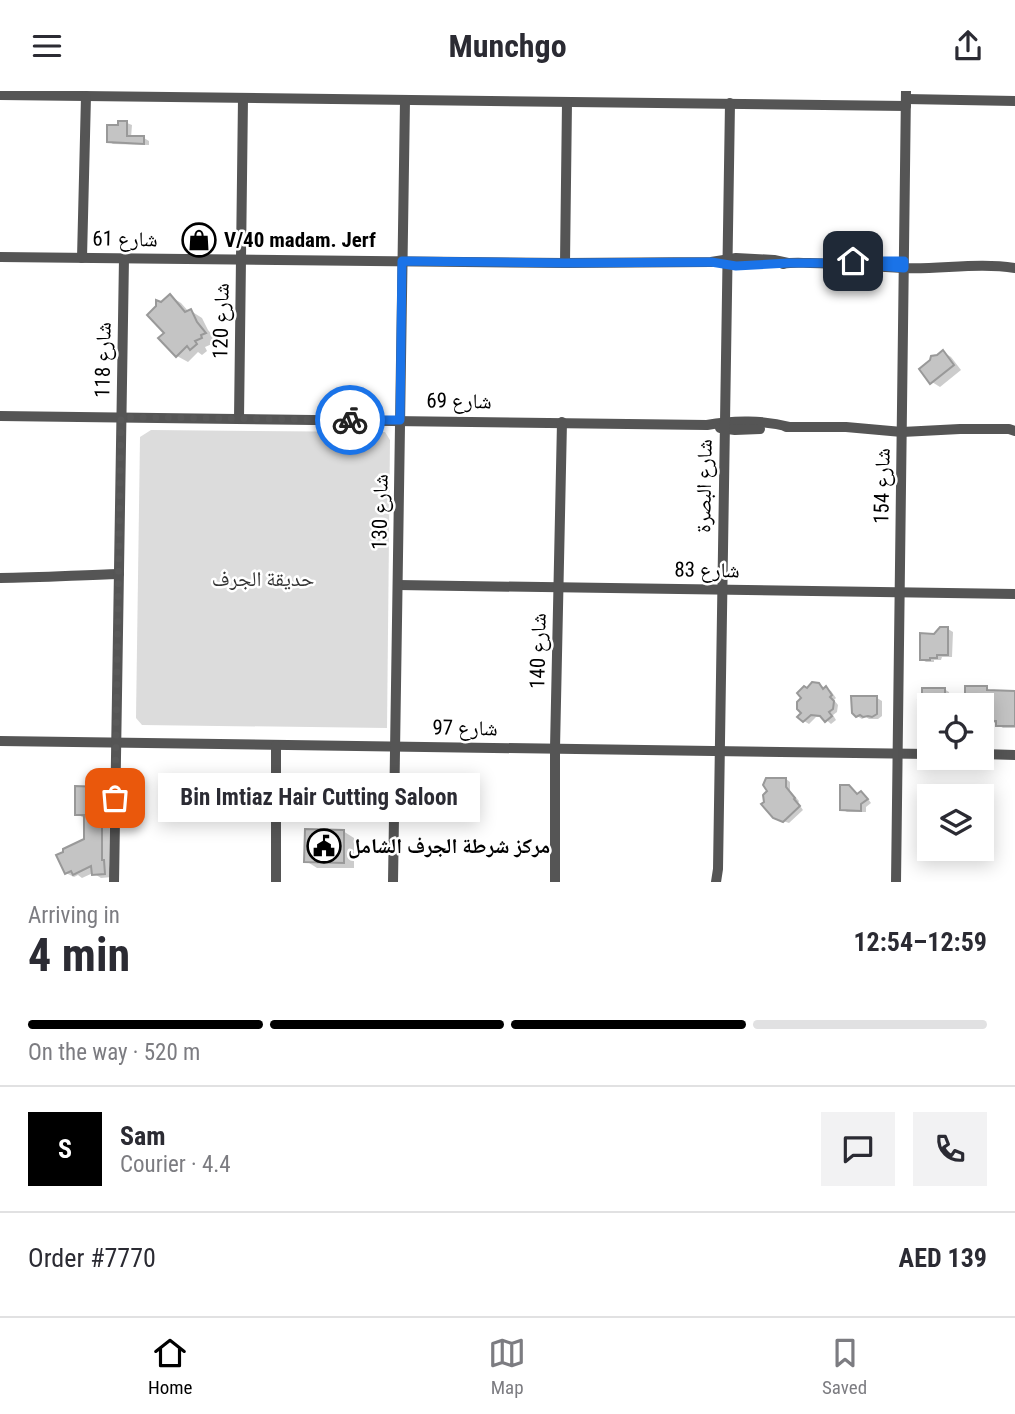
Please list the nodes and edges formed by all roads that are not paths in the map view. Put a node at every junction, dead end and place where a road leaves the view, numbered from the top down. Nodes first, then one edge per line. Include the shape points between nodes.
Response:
1 (0, 95) edge
2 (86, 96) junction
3 (238, 96) edge
4 (906, 99) edge
5 (405, 100) junction
6 (1015, 101) edge
7 (567, 102) junction
8 (730, 103) junction
9 (0, 257) edge
10 (82, 258) junction
11 (124, 258) junction
12 (241, 260) junction
13 (402, 261) junction
14 (727, 262) junction
15 (565, 263) junction
16 (904, 265) junction
17 (1012, 266) edge
18 (0, 416) edge
19 (121, 417) junction
20 (239, 419) junction
21 (400, 420) junction
22 (562, 422) junction
23 (725, 426) junction
24 (902, 428) junction
25 (1013, 429) edge
26 (0, 578) edge
27 (119, 578) junction
28 (398, 585) junction
29 (559, 587) junction
30 (722, 590) junction
31 (900, 593) junction
32 (1015, 594) edge
33 (0, 741) edge
34 (116, 742) junction
35 (276, 745) junction
36 (395, 747) junction
37 (555, 748) junction
38 (720, 751) junction
39 (898, 753) junction
40 (917, 754) edge
41 (994, 754) edge
42 (1015, 755) edge
43 (718, 869) junction
44 (114, 882) edge
45 (276, 882) edge
46 (393, 882) edge
47 (555, 882) edge
48 (716, 882) edge
49 (722, 882) edge
50 (896, 882) edge

1 - 2 street
2 - 3 street
2 - 10 street
3 - 5 street
3 - 12 street, شارع 120
4 - 6 street
4 - 8 street
4 - 16 street, شارع 154
5 - 7 street
5 - 13 street, شارع 130
7 - 8 street
7 - 15 street
8 - 14 street, شارع البصرة
9 - 10 street, شارع 61
10 - 11 street, شارع 61
11 - 12 street, شارع 61
11 - 19 street, شارع 118
12 - 13 street, شارع 61
12 - 20 street, شارع 120
13 - 15 street, شارع 61
13 - 21 street, شارع 130
14 - 15 street, شارع 61
14 - 16 street, شارع 61
14 - 23 street, شارع البصرة
16 - 17 street, شارع 61
16 - 24 street, شارع 154
18 - 19 street, شارع 69
19 - 20 street, شارع 69
19 - 27 street, شارع 118
20 - 21 street, شارع 69
21 - 22 street, شارع 69
21 - 28 street, شارع 130
22 - 23 street, شارع 69
22 - 29 street, شارع 140
23 - 24 street, شارع 69
23 - 30 street, شارع البصرة
24 - 25 street, شارع 69
24 - 31 street, شارع 154
26 - 27 street
27 - 34 street, شارع 118
28 - 29 street, شارع 83
28 - 36 street, شارع 130
29 - 30 street, شارع 83
29 - 37 street, شارع 140
30 - 31 street, شارع 83
30 - 38 street, شارع البصرة
31 - 32 street, شارع 83
31 - 39 street, شارع 154
33 - 34 street, شارع 97
34 - 35 street, شارع 97
34 - 44 street, شارع 118
35 - 36 street, شارع 97
35 - 45 street
36 - 37 street, شارع 97
36 - 46 street, شارع 130
37 - 38 street, شارع 97
37 - 47 street, شارع 140
38 - 39 street, شارع 97
38 - 43 street, شارع البصرة
39 - 40 street, شارع 97
39 - 50 street, شارع 154
41 - 42 street
43 - 48 street, شارع البصرة
43 - 49 street, شارع البصرة

